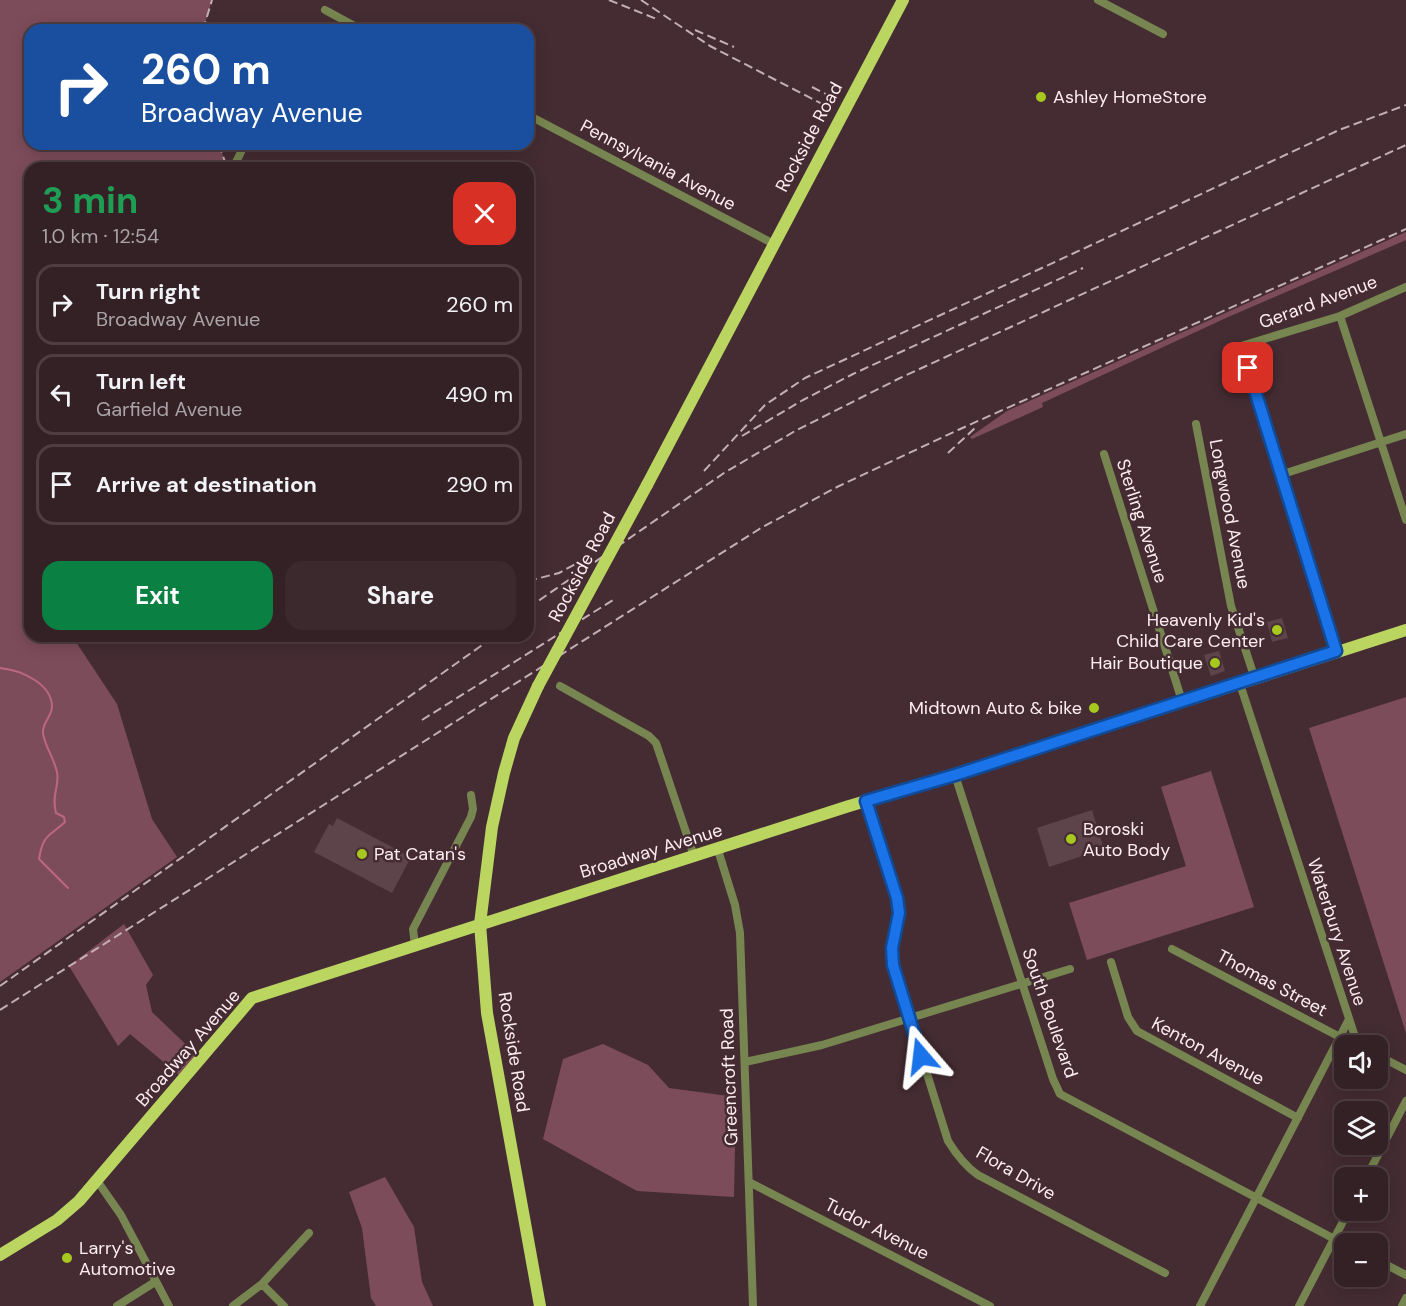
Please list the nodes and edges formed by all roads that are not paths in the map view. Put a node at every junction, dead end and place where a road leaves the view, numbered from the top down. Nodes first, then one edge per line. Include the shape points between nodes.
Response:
1 (903, 0) edge
2 (1098, 0) edge
3 (325, 10) dead end
4 (350, 24) edge
5 (1163, 34) dead end
6 (534, 118) edge
7 (774, 244) junction
8 (1406, 287) edge
9 (1340, 316) junction
10 (1196, 424) dead end
11 (1406, 434) edge
12 (1381, 442) junction
13 (1104, 454) dead end
14 (1280, 475) junction
15 (1406, 519) edge
16 (1406, 630) edge
17 (1336, 651) junction
18 (1255, 679) junction
19 (1240, 684) junction
20 (560, 686) dead end
21 (1182, 701) junction
22 (955, 775) junction
23 (471, 795) dead end
24 (866, 801) junction
25 (718, 850) junction
26 (694, 856) junction
27 (480, 924) junction
28 (415, 945) junction
29 (1172, 949) dead end
30 (1111, 962) dead end
31 (1070, 969) dead end
32 (1022, 983) junction
33 (909, 1018) junction
34 (1348, 1021) junction
35 (1336, 1035) edge
36 (1341, 1035) edge
37 (1354, 1035) edge
38 (1334, 1049) edge
39 (1388, 1061) edge
40 (745, 1062) junction
41 (1406, 1070) edge
42 (1406, 1101) edge
43 (1298, 1118) junction
44 (1372, 1167) edge
45 (98, 1182) junction
46 (749, 1182) junction
47 (1256, 1199) junction
48 (309, 1233) dead end
49 (1334, 1239) joint
50 (0, 1255) edge
51 (1388, 1266) edge
52 (1165, 1273) dead end
53 (1406, 1275) edge
54 (156, 1282) junction
55 (262, 1284) junction
56 (1406, 1298) edge
57 (117, 1306) edge
58 (169, 1306) edge
59 (233, 1306) edge
60 (284, 1306) edge
61 (540, 1306) edge
62 (753, 1306) edge
63 (990, 1306) edge
64 (1200, 1306) edge
65 (1299, 1306) edge
66 (1402, 1306) edge

1 - 7 main road, Rockside Road
2 - 5 street
3 - 4 street
6 - 7 street, Pennsylvania Avenue
7 - 27 main road, Rockside Road, bridge via 514,738 492,827
8 - 9 street, Gerard Avenue
9 - 12 street
9 - 14 street, Gerard Avenue via 1241,346
10 - 18 street, Longwood Avenue via 1231,606
11 - 12 street
12 - 14 street
12 - 15 street
13 - 21 street, Sterling Avenue
14 - 17 street
16 - 17 main road, Broadway Avenue
17 - 18 main road, Broadway Avenue
18 - 19 main road, Broadway Avenue
19 - 21 main road, Broadway Avenue
19 - 34 street, Waterbury Avenue
20 - 26 street via 656,743
21 - 22 main road, Broadway Avenue
22 - 24 main road, Broadway Avenue
22 - 32 street, South Boulevard
23 - 28 street via 471,818 413,929
24 - 25 main road, Broadway Avenue
24 - 33 street, Flora Drive via 898,906 892,956
25 - 26 main road, Broadway Avenue
25 - 40 street, Greencroft Road via 740,933
26 - 27 main road, Broadway Avenue
27 - 28 main road, Broadway Avenue
27 - 61 main road, Rockside Road via 488,1013
28 - 45 main road, Broadway Avenue via 252,998
29 - 35 street, Thomas Street
30 - 43 street, Kenton Avenue via 1128,1017 1137,1031
31 - 32 street
32 - 33 street
32 - 47 street, South Boulevard via 1060,1094
33 - 40 street via 822,1045
33 - 52 street, Flora Drive via 948,1141 965,1165
34 - 36 street, Waterbury Avenue
34 - 37 street, Thomas Street
38 - 43 street, Waterbury Avenue
39 - 41 street
40 - 46 street, Greencroft Road
42 - 44 street
43 - 47 street, Waterbury Avenue
45 - 50 main road, Broadway Avenue via 57,1220
45 - 54 street via 121,1215
46 - 62 street, Greencroft Road
46 - 63 street, Tudor Avenue
47 - 49 street, South Boulevard
47 - 64 street, Waterbury Avenue
48 - 55 street
49 - 65 street
51 - 53 street
54 - 57 street
54 - 58 street
55 - 59 street
55 - 60 street
56 - 66 street

